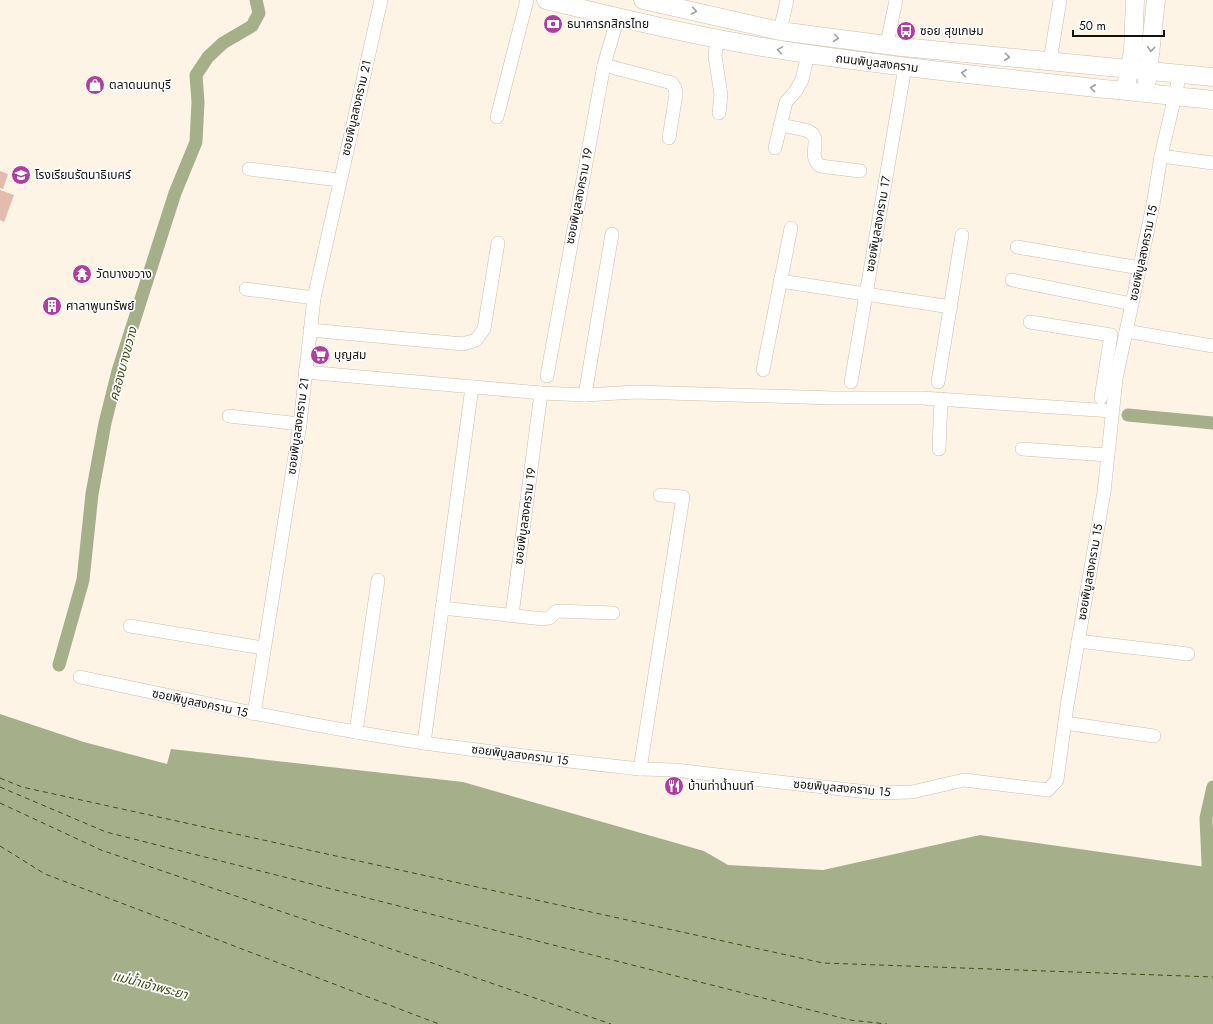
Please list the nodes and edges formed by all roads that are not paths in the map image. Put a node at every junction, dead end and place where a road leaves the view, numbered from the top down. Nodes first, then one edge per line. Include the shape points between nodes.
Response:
1 (381, 0) edge
2 (527, 0) edge
3 (546, 0) edge
4 (647, 0) edge
5 (787, 0) edge
6 (896, 0) edge
7 (1060, 0) edge
8 (1136, 0) edge
9 (1156, 0) edge
10 (618, 17) junction
11 (780, 31) junction
12 (717, 38) junction
13 (886, 44) junction
14 (808, 54) junction
15 (1050, 61) junction
16 (604, 65) junction
17 (905, 67) junction
18 (1129, 69) junction
19 (1149, 70) junction
20 (1180, 74) junction
21 (1213, 77) edge
22 (1126, 92) junction
23 (1146, 94) junction
24 (1175, 96) junction
25 (1213, 100) edge
26 (719, 112) dead end
27 (497, 117) dead end
28 (780, 125) junction
29 (669, 138) dead end
30 (775, 148) dead end
31 (1161, 156) junction
32 (1213, 163) edge
33 (250, 169) dead end
34 (860, 172) dead end
35 (339, 180) junction
36 (791, 228) dead end
37 (612, 234) dead end
38 (962, 235) dead end
39 (498, 243) dead end
40 (1018, 247) dead end
41 (1140, 268) junction
42 (1012, 280) dead end
43 (780, 281) junction
44 (246, 289) dead end
45 (866, 295) junction
46 (314, 298) junction
47 (1132, 304) junction
48 (951, 307) junction
49 (1030, 322) dead end
50 (310, 330) junction
51 (1126, 331) junction
52 (1213, 346) edge
53 (763, 370) dead end
54 (305, 372) junction
55 (546, 376) dead end
56 (1110, 378) junction
57 (851, 382) dead end
58 (938, 382) dead end
59 (472, 387) junction
60 (541, 393) junction
61 (585, 395) junction
62 (1101, 398) dead end
63 (941, 399) junction
64 (1112, 411) junction
65 (229, 416) dead end
66 (300, 424) junction
67 (938, 449) dead end
68 (1022, 449) dead end
69 (1107, 454) junction
70 (660, 495) dead end
71 (378, 580) dead end
72 (442, 608) junction
73 (612, 614) dead end
74 (512, 615) junction
75 (130, 626) dead end
76 (1078, 641) junction
77 (263, 648) junction
78 (1188, 654) dead end
79 (80, 677) dead end
80 (254, 714) junction
81 (1065, 723) junction
82 (356, 732) junction
83 (1154, 736) dead end
84 (424, 743) junction
85 (640, 769) junction

1 - 35 street, ซอยพิบูลสงคราม 21
2 - 27 street
3 - 10 main road, ถนนพิบูลสงคราม
4 -> 11 main road, ถนนพิบูลสงคราม
5 - 11 street
6 - 13 street
7 - 15 street
8 - 18 main road via 1133,51
9 -> 19 main road
10 - 12 main road, ถนนพิบูลสงคราม
10 - 16 street, ซอยพิบูลสงคราม 19
11 -> 13 main road, ถนนพิบูลสงคราม
14 -> 12 main road, ถนนพิบูลสงคราม
12 - 26 street via 715,56 721,95
13 -> 15 main road, ถนนพิบูลสงคราม
14 - 17 main road, ถนนพิบูลสงคราม
14 - 28 street via 802,80 786,102
15 - 18 main road, ถนนพิบูลสงคราม
16 - 29 street via 672,83 676,88 676,94
16 - 55 street, ซอยพิบูลสงคราม 19
22 -> 17 main road, ถนนพิบูลสงคราม
17 - 45 street, ซอยพิบูลสงคราม 17
18 - 19 main road, ถนนพิบูลสงคราม
18 - 22 main road
19 - 20 main road, ถนนพิบูลสงคราม
19 - 23 main road
20 - 21 main road, ถนนพิบูลสงคราม
20 - 24 street, ซอยพิบูลสงคราม 15
22 - 23 main road, ถนนพิบูลสงคราม
23 - 24 main road, ถนนพิบูลสงคราม
24 - 25 main road, ถนนพิบูลสงคราม
24 - 31 street, ซอยพิบูลสงคราม 15
28 - 30 street
28 - 34 street via 813,134 816,139 813,154 815,162 820,166
31 - 32 street
31 - 41 street, ซอยพิบูลสงคราม 15
33 - 35 street
35 - 46 street, ซอยพิบูลสงคราม 21
36 - 43 street
37 - 61 street
38 - 48 street
39 - 50 street via 484,329 476,340 463,344
40 - 41 street
41 - 47 street, ซอยพิบูลสงคราม 15
42 - 47 street
43 - 45 street
43 - 53 street
44 - 46 street
45 - 48 street
45 - 57 street, ซอยพิบูลสงคราม 17
46 - 50 street, ซอยพิบูลสงคราม 21
47 - 51 street, ซอยพิบูลสงคราม 15
48 - 58 street
49 - 56 street via 1112,335
50 - 54 street, ซอยพิบูลสงคราม 21
51 - 52 street
51 - 56 street, ซอยพิบูลสงคราม 15
54 - 59 street
54 - 66 street, ซอยพิบูลสงคราม 21
56 - 62 street
56 - 64 street, ซอยพิบูลสงคราม 15
59 - 60 street
59 - 72 street
60 - 61 street
60 - 74 street, ซอยพิบูลสงคราม 19
61 - 63 street via 636,392
63 - 64 street
63 - 67 street
64 - 69 street, ซอยพิบูลสงคราม 15
65 - 66 street
66 - 77 street, ซอยพิบูลสงคราม 21
68 - 69 street
69 - 76 street, ซอยพิบูลสงคราม 15 via 1104,492
70 - 85 street via 684,497
71 - 82 street
72 - 74 street
72 - 84 street
73 - 74 street via 557,611 544,619
75 - 77 street
76 - 78 street
76 - 81 street, ซอยพิบูลสงคราม 15
77 - 80 street, ซอยพิบูลสงคราม 21
79 - 80 street, ซอยพิบูลสงคราม 15
80 - 82 street, ซอยพิบูลสงคราม 15
81 - 83 street
81 - 85 street, ซอยพิบูลสงคราม 15 via 1057,780 1048,790 964,780 912,792 876,793 675,770
82 - 84 street, ซอยพิบูลสงคราม 15
84 - 85 street, ซอยพิบูลสงคราม 15

